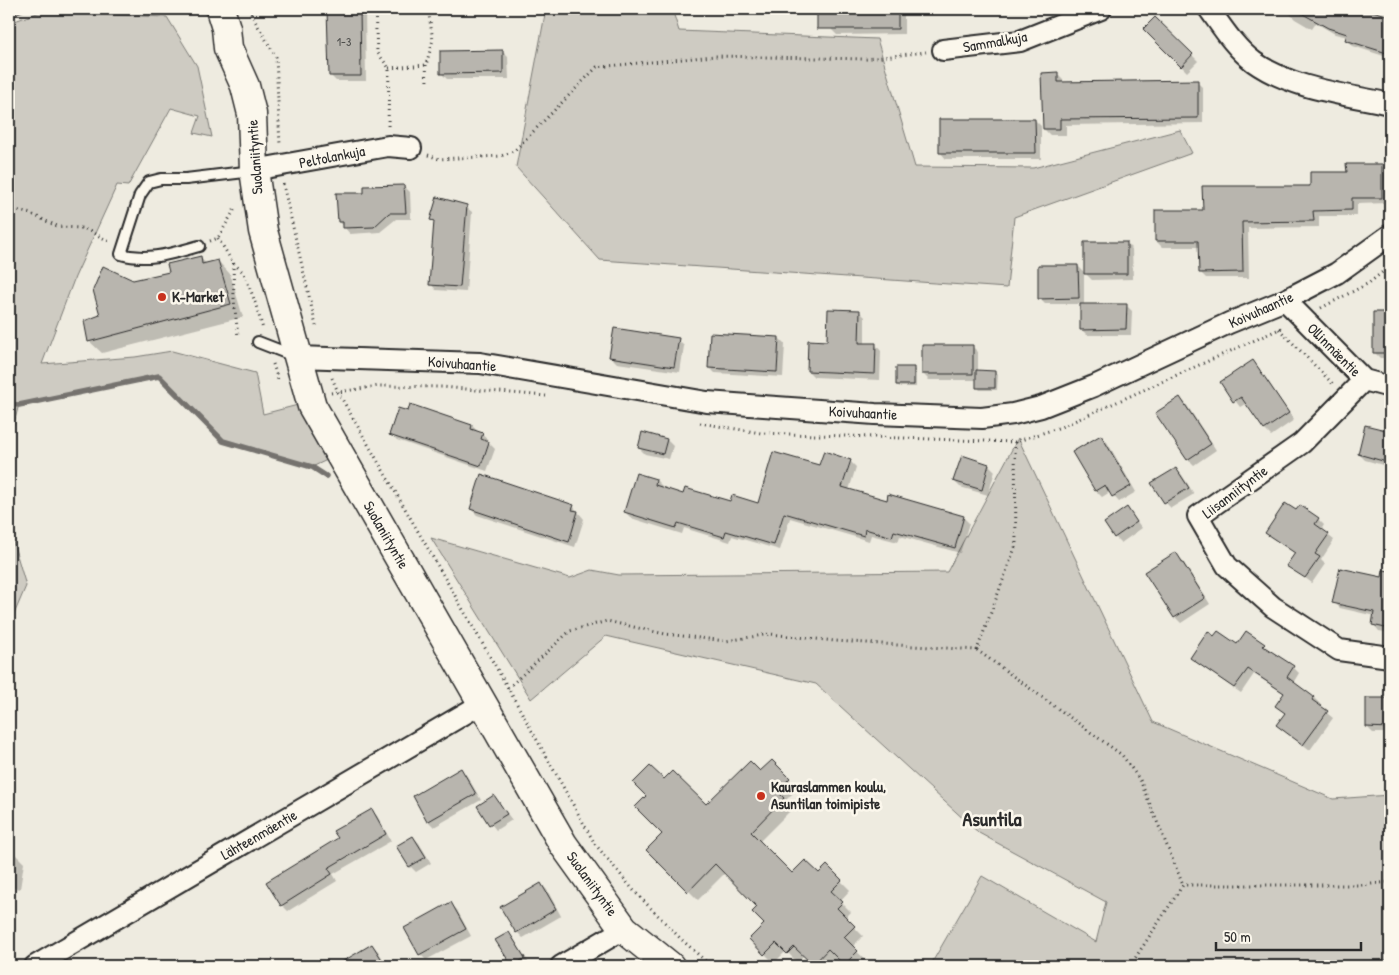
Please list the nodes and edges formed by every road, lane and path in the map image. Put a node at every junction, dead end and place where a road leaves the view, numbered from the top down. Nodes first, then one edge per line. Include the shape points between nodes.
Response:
1 (107, 9) edge
2 (175, 9) edge
3 (194, 9) edge
4 (220, 9) edge
5 (248, 9) edge
6 (375, 9) edge
7 (428, 9) edge
8 (1101, 9) edge
9 (1209, 9) edge
10 (189, 11) edge
11 (228, 48) junction
12 (943, 50) joint
13 (426, 65) junction
14 (388, 68) junction
15 (427, 82) dead end
16 (1390, 104) edge
17 (388, 146) junction
18 (411, 148) joint
19 (280, 167) junction
20 (254, 170) junction
21 (9, 208) edge
22 (1390, 235) edge
23 (199, 246) dead end
24 (121, 254) junction
25 (233, 262) dead end
26 (1285, 300) junction
27 (1279, 329) dead end
28 (238, 337) dead end
29 (258, 342) dead end
30 (297, 357) junction
31 (324, 358) junction
32 (1364, 380) junction
33 (1390, 387) edge
34 (1346, 397) junction
35 (1015, 442) dead end
36 (977, 650) junction
37 (1390, 657) edge
38 (508, 688) junction
39 (483, 703) junction
40 (1390, 882) edge
41 (1183, 886) junction
42 (624, 929) junction
43 (35, 966) edge
44 (561, 966) edge
45 (670, 966) edge
46 (711, 966) edge
47 (1130, 966) edge

1 - 10 path
2 - 10 path
3 - 10 path
4 - 11 street, Suolaniityntie
5 - 19 path via 276,57
6 - 14 path via 377,52
7 - 13 path via 433,40
8 - 12 street, Sammalkuja via 1020,41
9 - 16 street via 1232,40 1254,61 1285,78
10 - 11 street, Suolaniityntie
11 - 20 street, Suolaniityntie via 246,86 252,114
12 - 18 path via 866,59 715,56 596,67 514,151 501,156 439,160
13 - 14 path
13 - 15 path
14 - 17 path
17 - 18 street, Peltolankuja
17 - 19 street, Peltolankuja
19 - 20 street, Peltolankuja
19 - 31 path
20 - 24 lane via 149,182 140,195
20 - 30 street, Suolaniityntie via 263,231
21 - 24 path via 59,227 83,228 110,240
22 - 26 street, Koivuhaantie via 1337,273
23 - 24 lane via 162,256
25 - 28 path
26 - 31 street, Koivuhaantie via 1041,407 982,418 707,402 480,363
26 - 32 street, Ollinmäentie
27 - 34 path
29 - 30 lane
30 - 31 street, Koivuhaantie
30 - 39 street, Suolaniityntie via 312,406
31 - 38 path via 338,392
32 - 33 street, Ollinmäentie
32 - 34 street, Liisanniityntie
34 - 37 street, Liisanniityntie via 1302,443 1198,516 1227,566 1272,607 1338,650
35 - 36 path via 1016,545
36 - 38 path via 770,634 726,641 664,634 607,621 570,631
36 - 41 path via 1122,755 1140,780
38 - 46 path via 596,844 636,892
39 - 42 street, Suolaniityntie via 564,844
39 - 43 street, Lähteenmäentie
40 - 41 path
41 - 47 path
42 - 44 street
42 - 45 street, Suolaniityntie

